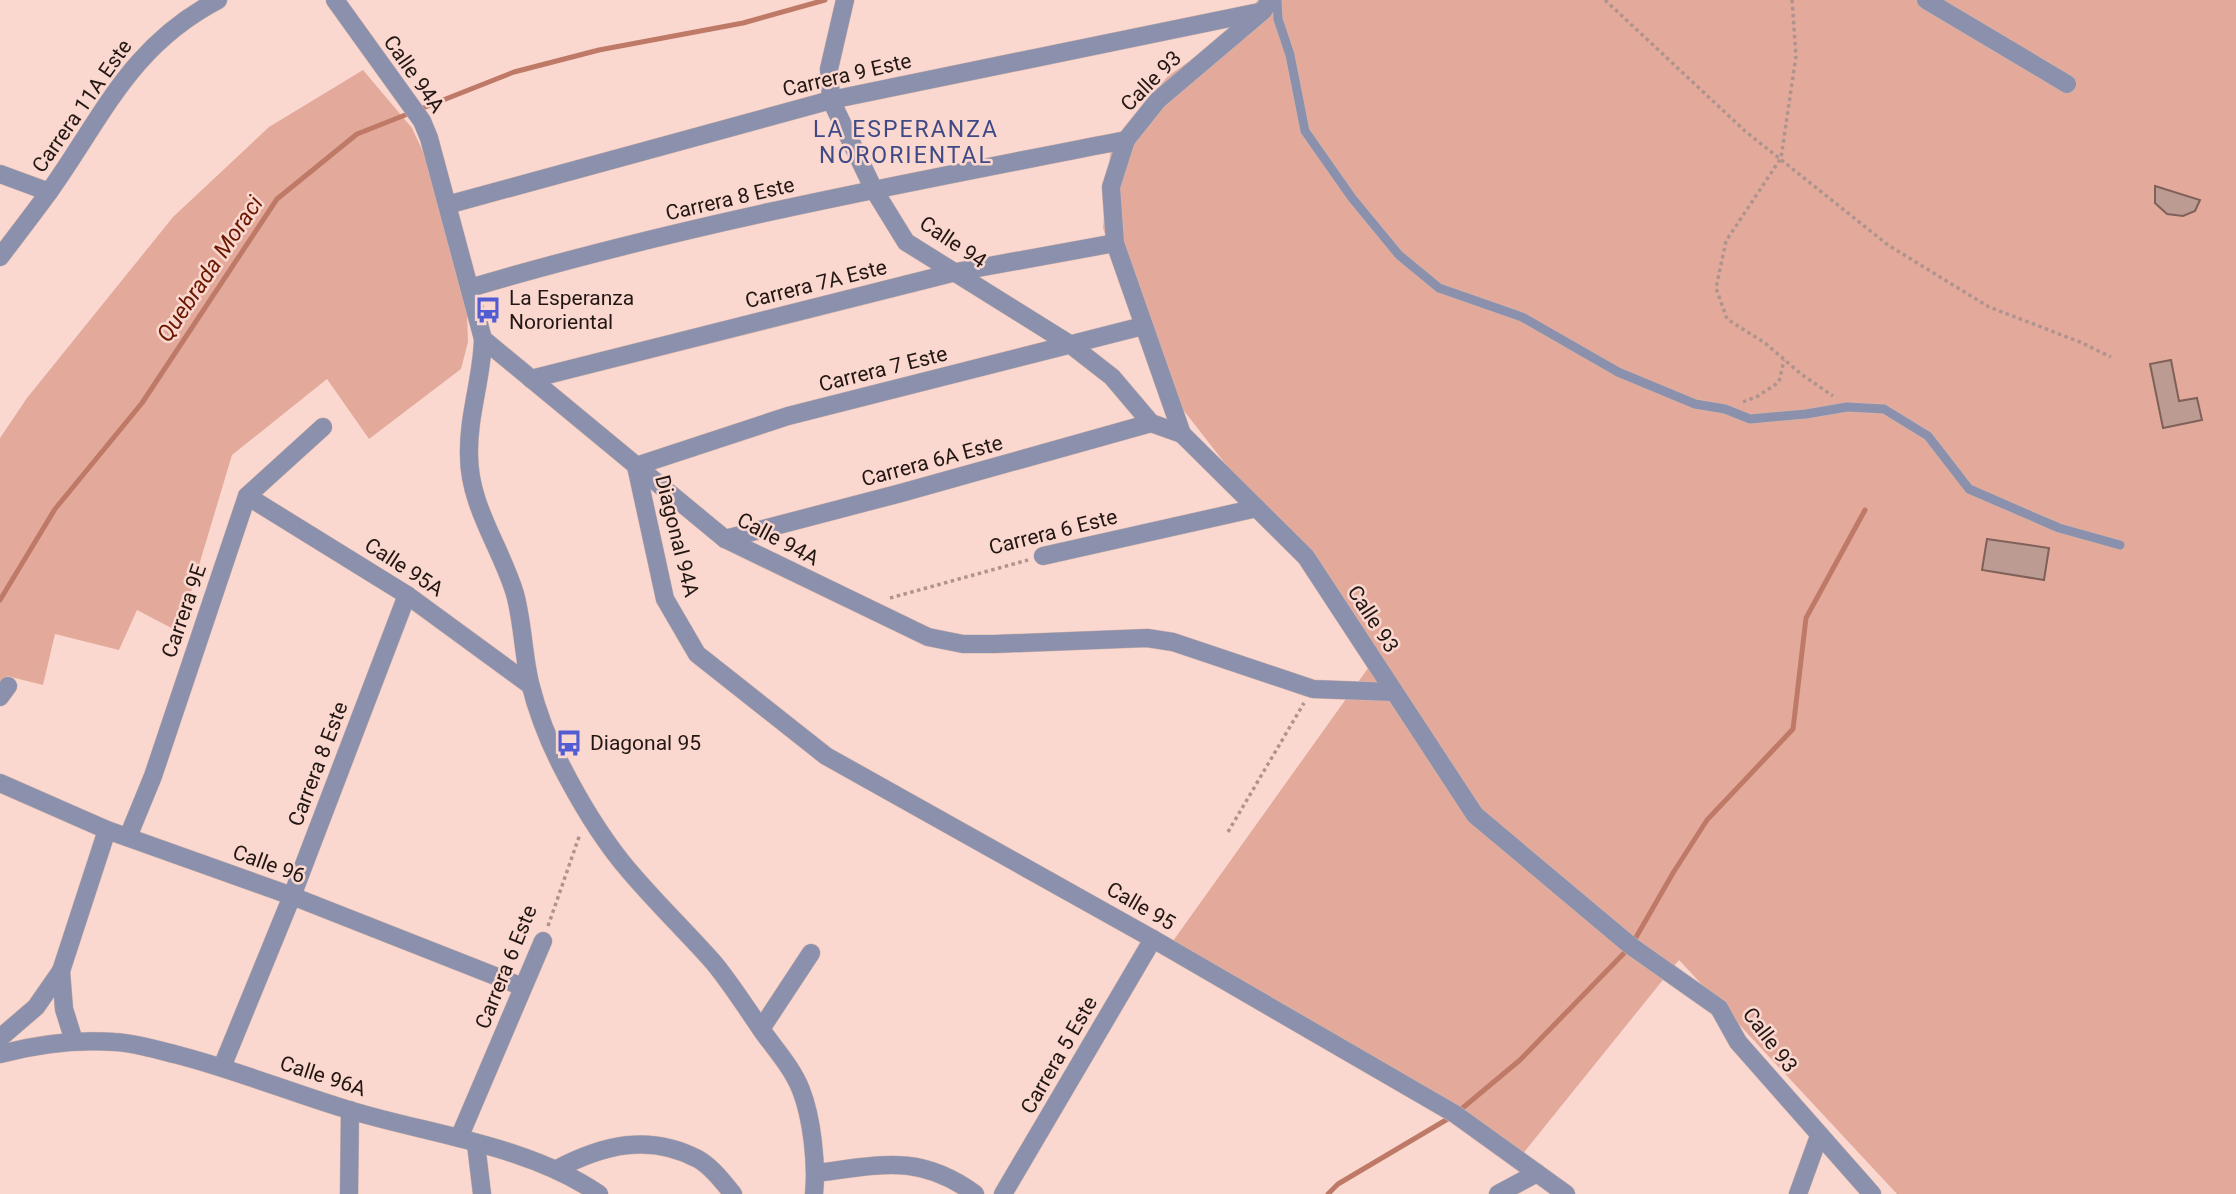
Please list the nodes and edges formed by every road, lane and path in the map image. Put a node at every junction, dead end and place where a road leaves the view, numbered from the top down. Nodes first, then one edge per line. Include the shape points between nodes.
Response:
1 (218, 0) edge
2 (335, 0) edge
3 (1605, 0) edge
4 (1792, 0) edge
5 (1926, 0) edge
6 (845, 3) edge
7 (1270, 4) edge
8 (2067, 84) dead end
9 (831, 100) junction
10 (1126, 140) junction
11 (1781, 158) junction
12 (0, 174) edge
13 (874, 190) junction
14 (49, 192) junction
15 (447, 205) junction
16 (1115, 243) junction
17 (0, 257) edge
18 (956, 272) junction
19 (470, 288) junction
20 (1143, 326) junction
21 (483, 339) junction
22 (1071, 345) junction
23 (2111, 357) dead end
24 (1784, 360) junction
25 (531, 379) junction
26 (1847, 407) junction
27 (1725, 409) junction
28 (1151, 423) junction
29 (323, 427) dead end
30 (1182, 434) junction
31 (636, 466) junction
32 (247, 496) junction
33 (1257, 508) junction
34 (725, 539) junction
35 (2120, 545) dead end
36 (1043, 556) joint
37 (407, 594) junction
38 (861, 606) junction
39 (697, 654) joint
40 (530, 685) junction
41 (1313, 689) junction
42 (1393, 692) junction
43 (0, 783) edge
44 (587, 811) junction
45 (107, 830) junction
46 (1228, 832) dead end
47 (128, 837) junction
48 (292, 896) junction
49 (1153, 939) junction
50 (543, 941) joint
51 (811, 953) dead end
52 (61, 971) junction
53 (523, 987) junction
54 (761, 1029) junction
55 (0, 1038) edge
56 (74, 1041) junction
57 (0, 1054) edge
58 (222, 1067) junction
59 (350, 1110) junction
60 (1819, 1136) junction
61 (468, 1141) junction
62 (557, 1169) junction
63 (816, 1172) junction
64 (1537, 1173) junction
65 (349, 1194) edge
66 (482, 1194) edge
67 (599, 1194) edge
68 (733, 1194) edge
69 (814, 1194) edge
70 (975, 1194) edge
71 (1003, 1194) edge
72 (1498, 1194) edge
73 (1566, 1194) edge
74 (1798, 1194) edge
75 (1872, 1194) edge

1 - 14 street, Carrera 11A Este via 176,25 151,47 116,90
2 - 15 street, Calle 94A via 422,121
3 - 11 path via 1745,131
4 - 11 path via 1796,56
5 - 8 street
6 - 9 street, Calle 94 via 829,69
7 - 9 street, Carrera 9 Este
7 - 10 street, Calle 93 via 1158,100
7 - 27 lane via 1290,55 1305,131 1399,254 1439,288 1522,317 1618,372 1695,404
9 - 13 street, Calle 94
9 - 15 street, Carrera 9 Este
10 - 13 street, Carrera 8 Este
10 - 16 street, Calle 93 via 1111,187
11 - 23 path via 1888,245 1989,307
11 - 24 path via 1726,241 1716,288 1727,319
12 - 14 street
13 - 18 street, Calle 94 via 905,242
13 - 19 street, Carrera 8 Este via 562,260
14 - 17 street, Carrera 11A Este
15 - 19 street, Calle 94A
16 - 18 street, Carrera 7A Este
16 - 20 street, Calle 93
18 - 22 street, Calle 94
18 - 25 street, Carrera 7A Este
19 - 21 street, Calle 94A
20 - 22 street, Carrera 7 Este
20 - 30 street, Calle 93
21 - 25 street, Calle 94A
21 - 40 street via 469,457 483,520 514,592
22 - 28 street, Calle 94 via 1112,377
22 - 31 street, Carrera 7 Este via 788,416
24 - 26 path
24 - 27 path via 1779,382
25 - 31 street, Calle 94A
26 - 27 lane via 1750,418
26 - 35 lane via 1884,409 1928,436 1969,489 2059,528
28 - 30 street
28 - 34 street, Carrera 6A Este
29 - 32 street, Carrera 9E
30 - 33 street, Calle 93
31 - 34 street, Calle 94A
31 - 39 street, Diagonal 94A via 665,599
32 - 37 street, Calle 95A
32 - 47 street, Carrera 9E via 153,776
33 - 36 street, Carrera 6 Este
33 - 42 street, Calle 93 via 1306,557
34 - 38 street, Calle 94A
36 - 38 path, Carrera 6 Este
37 - 40 street, Calle 95A
37 - 48 street, Carrera 8 Este
38 - 41 street, Calle 94A via 928,637 963,644 1147,638 1173,642
39 - 49 street, Calle 95 via 826,756
40 - 44 street via 561,765
41 - 42 street, Calle 94A
41 - 46 path
42 - 60 street, Calle 93 via 1475,815 1631,946 1719,1007 1738,1042
43 - 45 street, Calle 96
44 - 50 path, Carrera 6 Este
44 - 54 street via 623,863 716,966
45 - 47 street, Calle 96
45 - 52 street
47 - 48 street, Calle 96
48 - 53 street, Calle 96
48 - 58 street, Carrera 8 Este
49 - 64 street, Calle 95 via 1455,1114
49 - 71 street, Carrera 5 Este
50 - 53 street, Carrera 6 Este
51 - 54 street
52 - 55 street via 36,1007
52 - 56 street via 64,1009
53 - 61 street, Carrera 6 Este
54 - 63 street via 801,1089
56 - 57 street, Calle 96A
56 - 58 street, Calle 96A via 148,1047
58 - 59 street, Calle 96A
59 - 61 street, Calle 96A
59 - 65 street
60 - 74 street
60 - 75 street, Calle 93
61 - 62 street, Calle 96A
61 - 66 street
62 - 67 street, Calle 96A
62 - 68 street via 616,1145 642,1144 699,1160
63 - 69 street
63 - 70 street via 894,1163 928,1168
64 - 72 street
64 - 73 street, Calle 95

